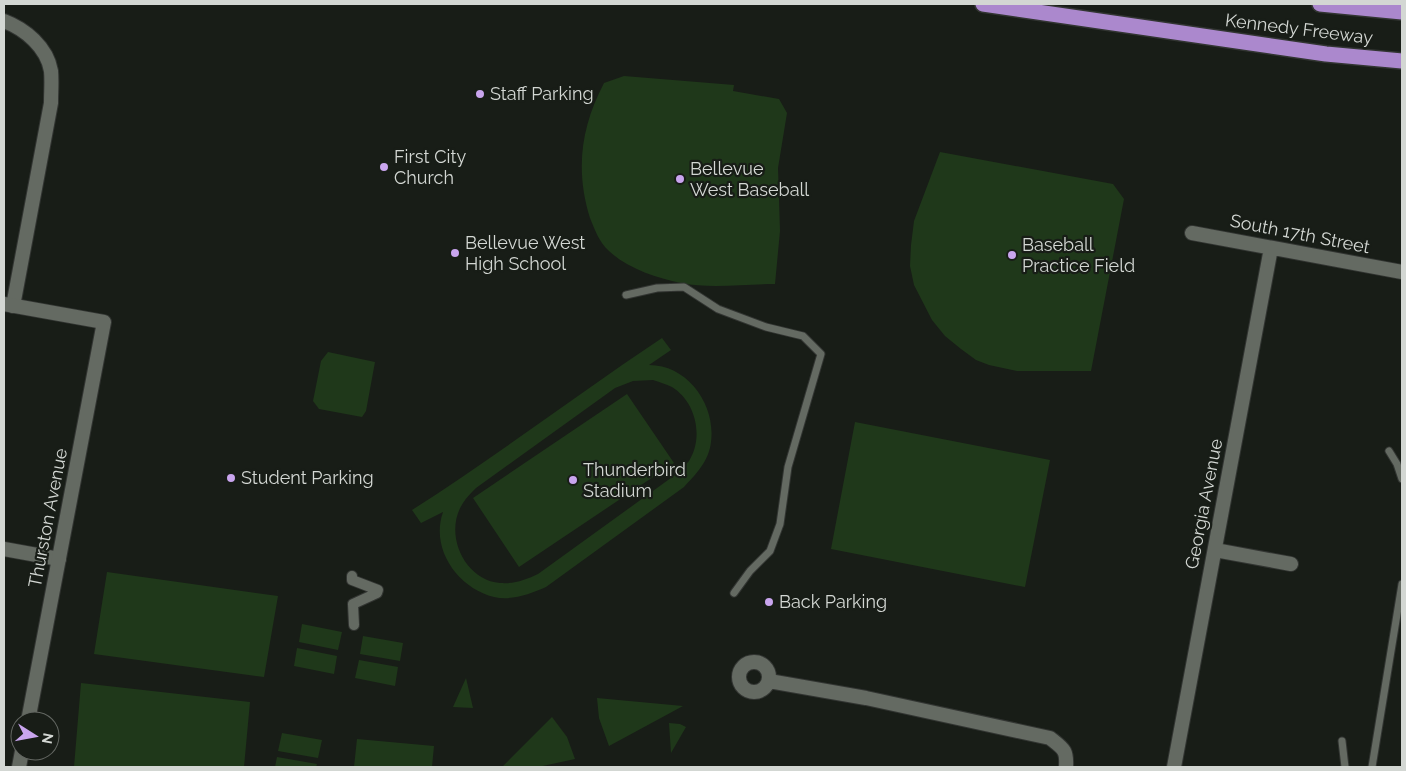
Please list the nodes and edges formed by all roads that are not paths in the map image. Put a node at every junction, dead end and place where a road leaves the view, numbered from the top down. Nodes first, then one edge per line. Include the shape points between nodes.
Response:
1 (983, 4) edge
2 (1320, 4) edge
3 (1402, 12) edge
4 (4, 21) edge
5 (1402, 60) edge
6 (1192, 233) dead end
7 (1271, 248) junction
8 (1402, 272) edge
9 (626, 294) dead end
10 (8, 305) edge
11 (1388, 451) dead end
12 (1402, 479) edge
13 (4, 549) edge
14 (1215, 550) junction
15 (59, 559) junction
16 (1291, 564) dead end
17 (352, 576) dead end
18 (1402, 584) edge
19 (734, 593) dead end
20 (354, 625) dead end
21 (769, 681) dead end
22 (30, 711) edge
23 (1342, 741) dead end
24 (1066, 767) edge
25 (1174, 767) edge
26 (1345, 767) edge
27 (1372, 767) edge

1 - 5 highway, Kennedy Freeway via 1326,54
2 - 3 highway, Kennedy Freeway
4 - 10 street via 33,38 51,70 51,102
6 - 7 street, South 17th Street
7 - 8 street, South 17th Street
7 - 14 street, Georgia Avenue
9 - 19 lane via 684,287 718,309 766,327 803,336 822,354 788,467 780,524 770,550
10 - 15 street, Thurston Avenue via 104,322
11 - 12 lane
13 - 15 street
14 - 16 street
14 - 25 street, Georgia Avenue
15 - 22 street, Thurston Avenue
17 - 20 street via 352,580 378,590 353,604
18 - 27 lane
21 - 24 street via 866,698 1050,738 1064,748
23 - 26 lane

